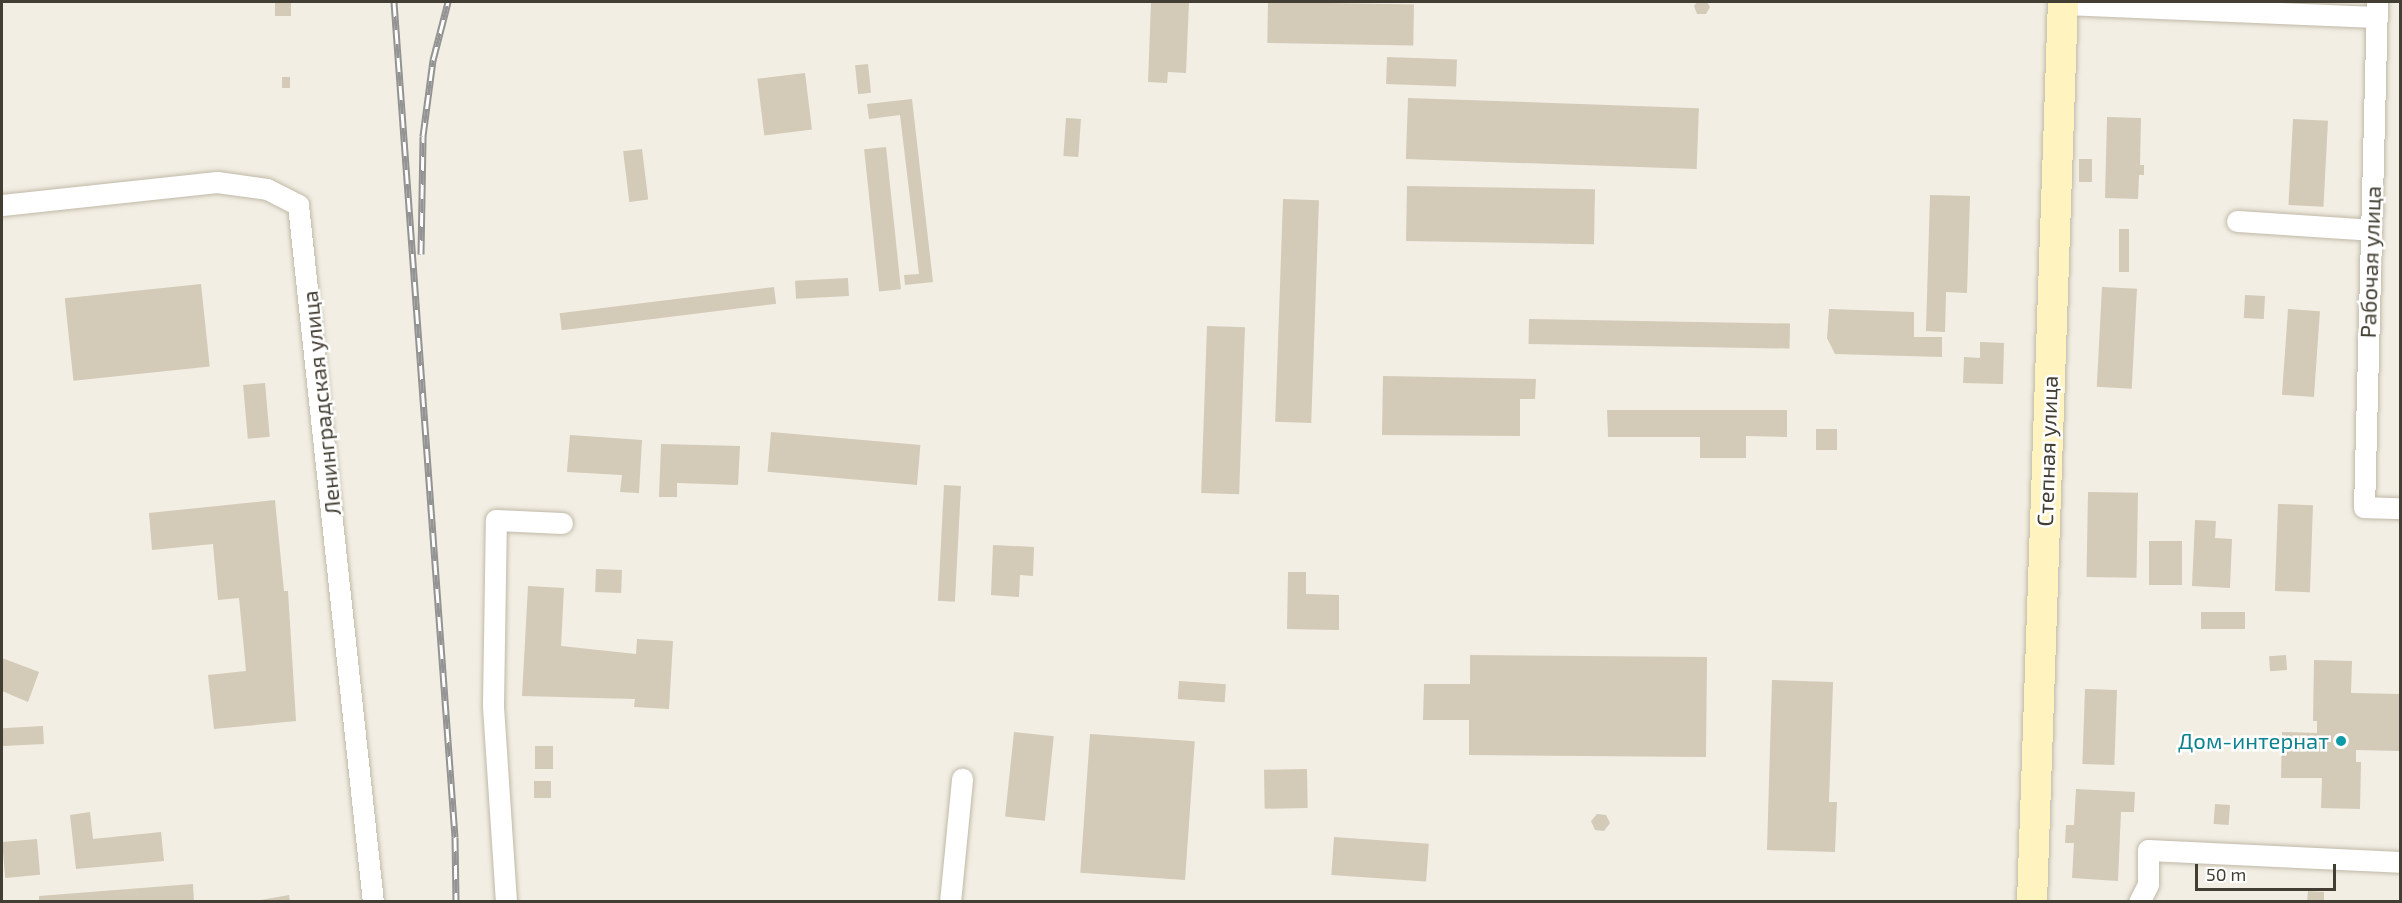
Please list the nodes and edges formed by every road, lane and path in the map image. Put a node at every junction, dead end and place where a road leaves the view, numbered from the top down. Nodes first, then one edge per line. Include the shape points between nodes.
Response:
1 (2063, 3) edge
2 (2377, 9) edge
3 (2, 205) edge
4 (2237, 221) dead end
5 (2371, 230) junction
6 (2400, 508) edge
7 (561, 523) dead end
8 (962, 778) dead end
9 (2400, 862) edge
10 (374, 902) edge
11 (506, 902) edge
12 (950, 902) edge
13 (2032, 902) edge
14 (2139, 902) edge

1 - 2 street, Рабочая улица
1 - 13 street, Степная улица
2 - 5 street, Рабочая улица
3 - 10 street, Ленинградская улица via 217,182 267,189 298,205
4 - 5 street
5 - 6 street, Рабочая улица via 2364,507
7 - 11 street via 496,520 494,704
8 - 12 street
9 - 14 street via 2148,850 2148,884

